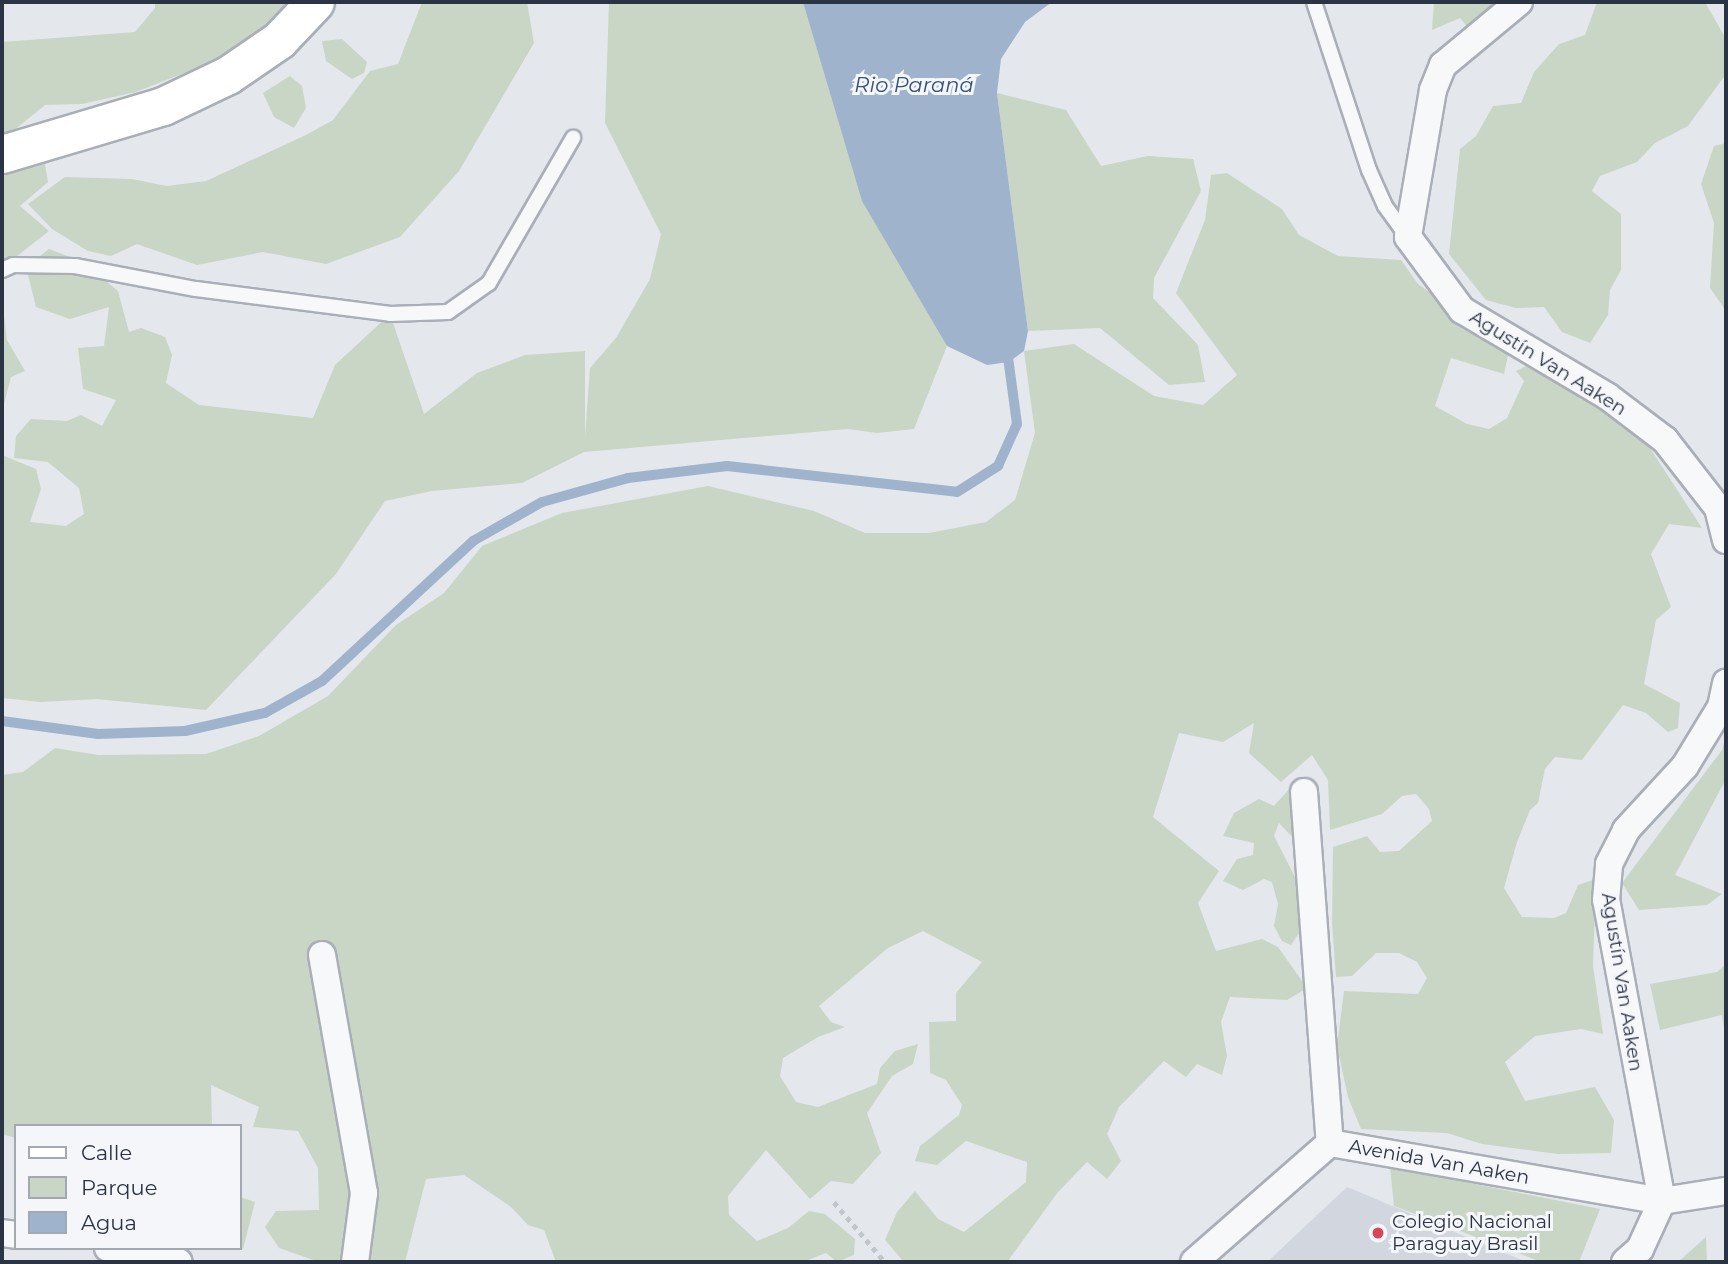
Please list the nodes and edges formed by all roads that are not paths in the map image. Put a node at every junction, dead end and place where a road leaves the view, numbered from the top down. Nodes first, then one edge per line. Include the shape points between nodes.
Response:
1 (315, 2) edge
2 (1314, 2) edge
3 (1520, 2) edge
4 (573, 138) dead end
5 (2, 154) edge
6 (1408, 237) junction
7 (2, 270) edge
8 (1726, 540) edge
9 (1726, 684) edge
10 (1304, 792) dead end
11 (322, 955) dead end
12 (1330, 1143) junction
13 (1726, 1191) edge
14 (1662, 1201) junction
15 (118, 1250) edge
16 (179, 1262) edge
17 (355, 1262) edge
18 (1194, 1262) edge
19 (1625, 1262) edge

1 - 5 street via 279,40 228,75 163,106
2 - 6 lane via 1369,170 1385,206
3 - 6 street via 1443,65 1433,90
4 - 7 lane via 489,283 448,313 376,312 196,289 75,266 13,265
6 - 8 street, Agustín Van Aaken via 1462,310 1607,396 1665,440 1718,508
9 - 14 street, Agustín Van Aaken via 1721,707 1685,766 1626,830 1609,864 1606,900
10 - 12 street
11 - 17 street via 364,1192
12 - 14 street, Avenida Van Aaken
12 - 18 street, Avenida Van Aaken
13 - 14 street, Avenida Van Aaken
14 - 19 street via 1640,1249
15 - 16 street

